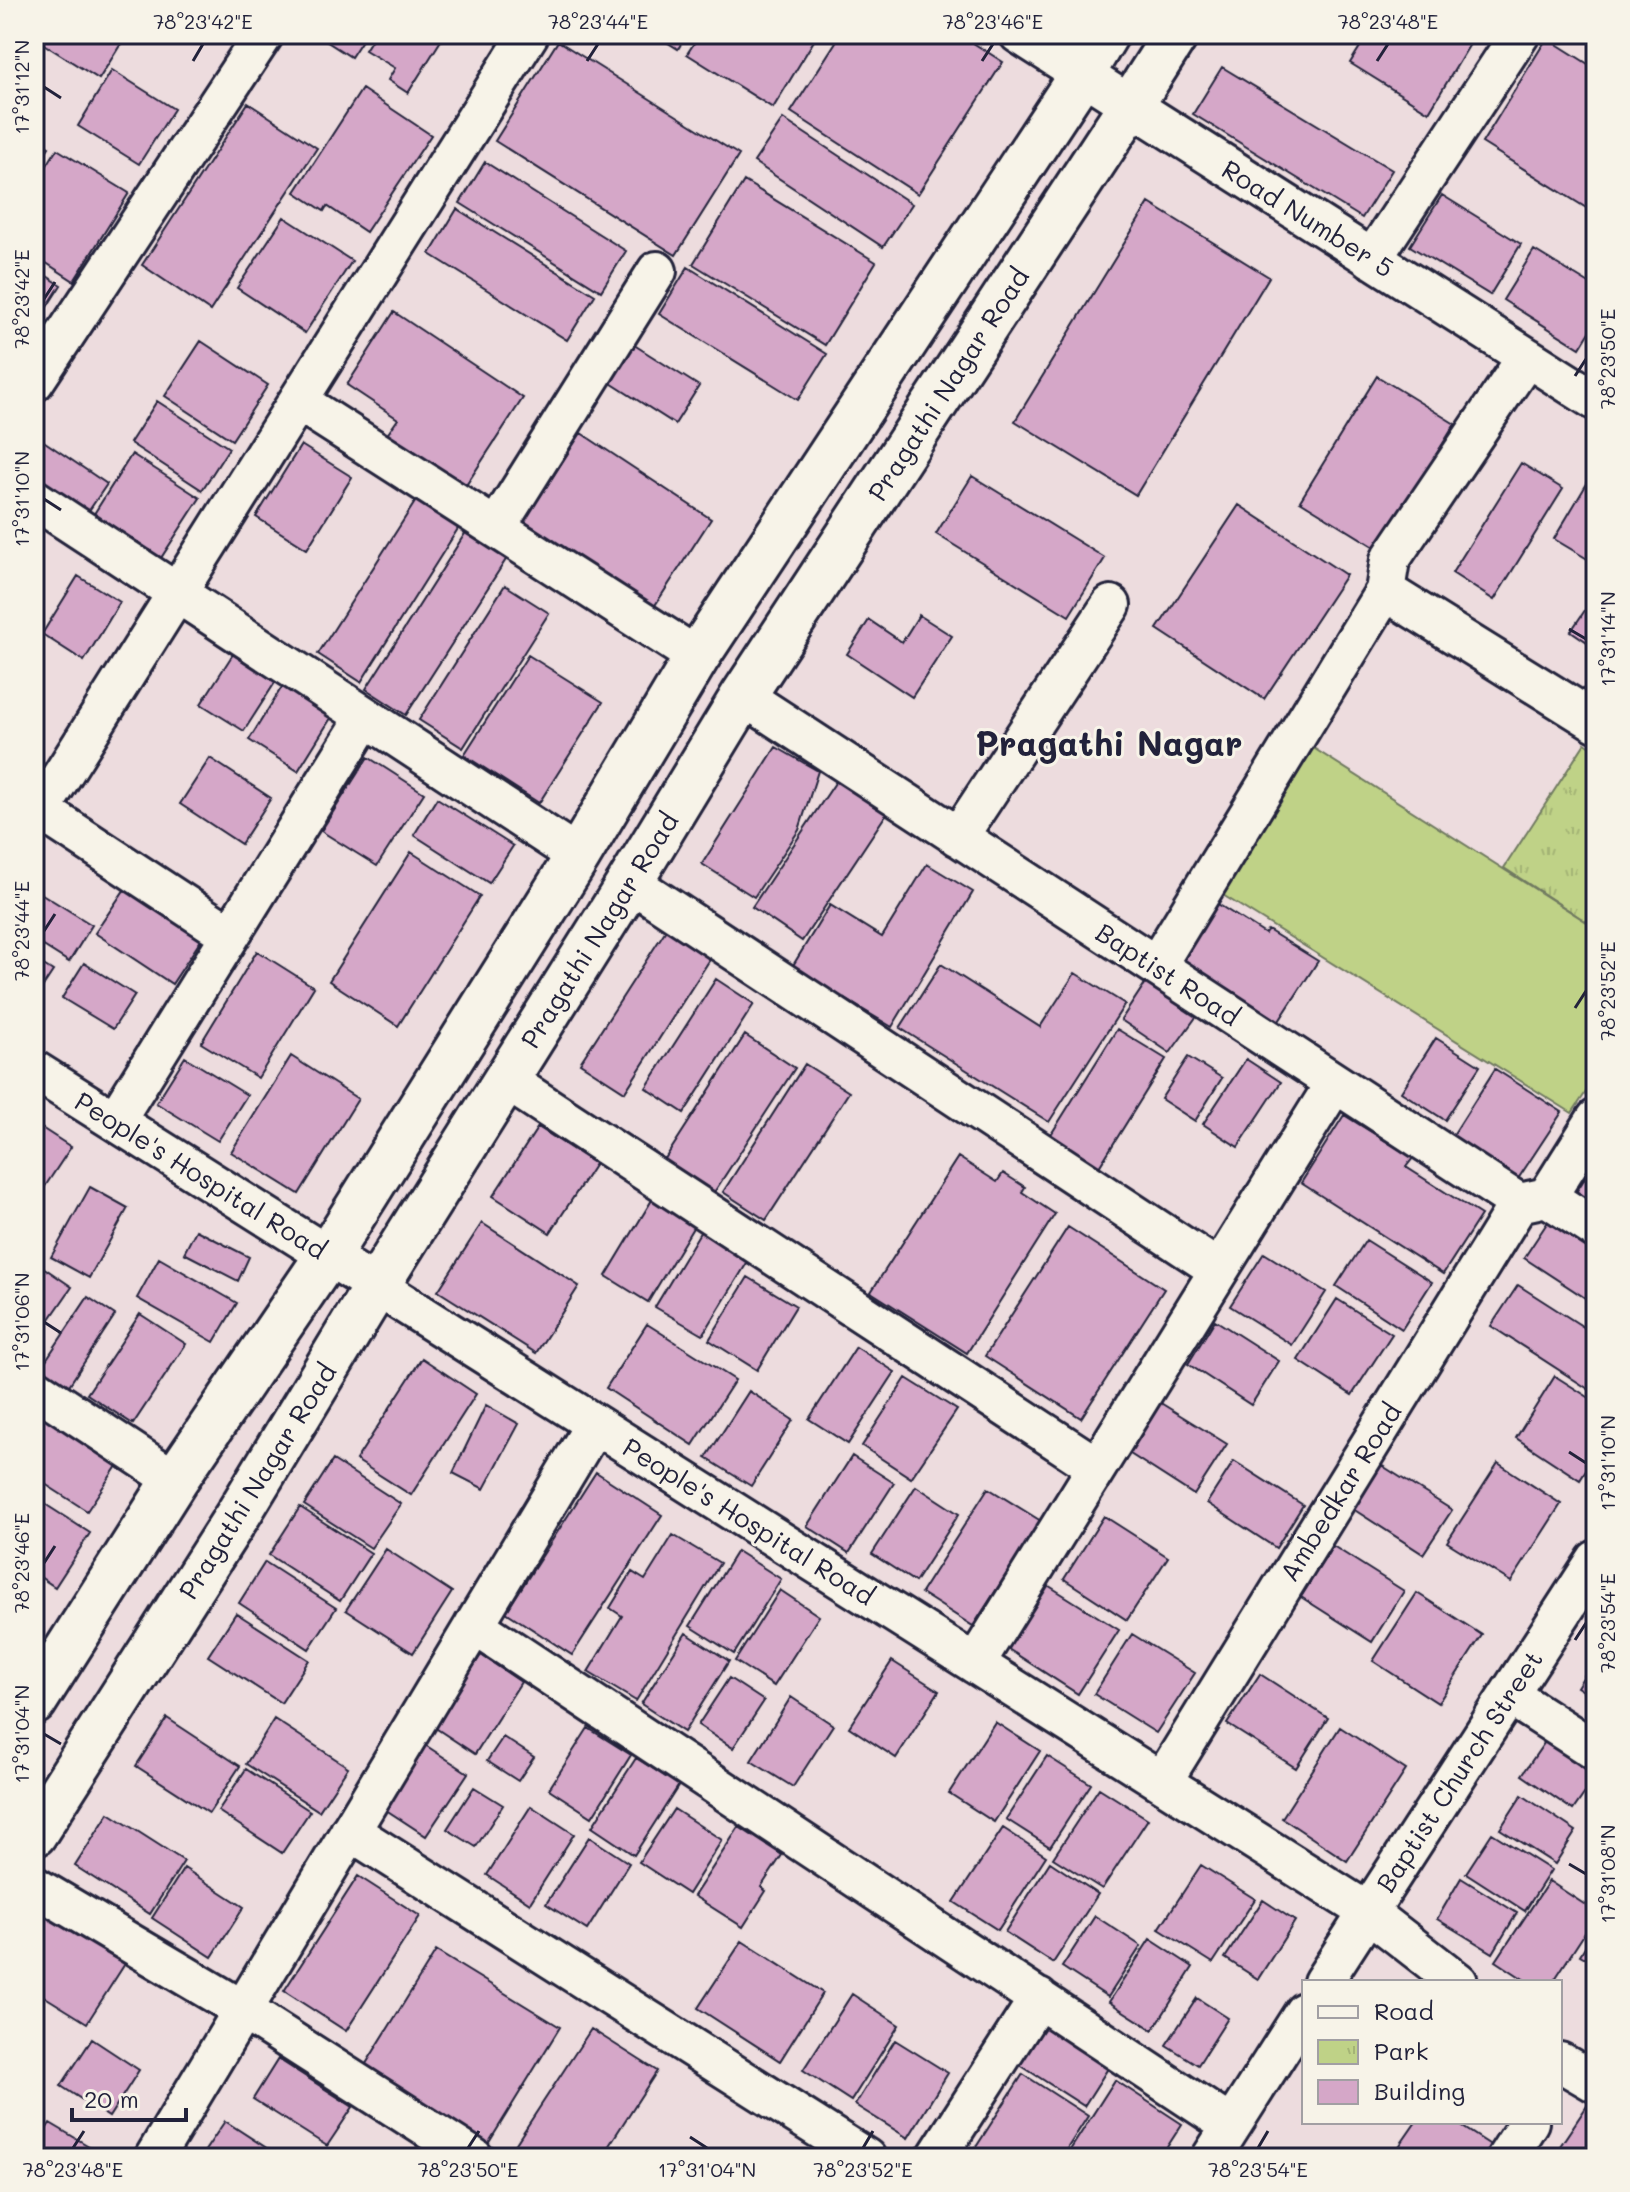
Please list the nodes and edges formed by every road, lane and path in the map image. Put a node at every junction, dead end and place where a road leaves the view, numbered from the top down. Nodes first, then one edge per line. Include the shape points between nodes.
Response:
1 (264, 34) edge
2 (529, 34) edge
3 (1019, 34) edge
4 (1106, 34) edge
5 (1176, 34) edge
6 (1520, 34) edge
7 (1082, 74) junction
8 (1131, 105) junction
9 (1372, 259) junction
10 (657, 271) dead end
11 (1527, 357) junction
12 (34, 382) edge
13 (1592, 390) edge
14 (298, 401) junction
15 (34, 499) edge
16 (496, 528) junction
17 (1385, 591) junction
18 (178, 594) junction
19 (1111, 605) dead end
20 (697, 657) junction
21 (743, 696) junction
22 (366, 717) junction
23 (1596, 722) edge
24 (36, 812) edge
25 (958, 837) junction
26 (578, 856) junction
27 (630, 882) junction
28 (229, 934) junction
29 (1156, 966) junction
30 (34, 1070) edge
31 (506, 1080) junction
32 (1335, 1083) junction
33 (1596, 1119) edge
34 (115, 1121) junction
35 (1533, 1200) junction
36 (1596, 1229) edge
37 (328, 1255) junction
38 (1219, 1270) junction
39 (376, 1287) junction
40 (34, 1387) edge
41 (595, 1424) junction
42 (1097, 1467) junction
43 (175, 1480) junction
44 (1596, 1560) edge
45 (474, 1625) junction
46 (975, 1664) junction
47 (1509, 1695) junction
48 (34, 1702) edge
49 (1596, 1751) edge
50 (1162, 1782) junction
51 (350, 1831) junction
52 (34, 1834) edge
53 (34, 1886) edge
54 (1368, 1912) junction
55 (1324, 1980) edge
56 (1455, 1980) edge
57 (1039, 1998) junction
58 (243, 2010) junction
59 (1302, 2015) edge
60 (1528, 2124) edge
61 (1231, 2126) junction
62 (154, 2158) edge
63 (474, 2158) edge
64 (866, 2158) edge
65 (936, 2158) edge
66 (1211, 2158) edge
67 (1506, 2158) edge

1 - 12 street
2 - 14 street
3 - 7 street, Road Number 5
4 - 7 main road
5 - 8 main road, Pragathi Nagar Road
6 - 9 street
7 - 8 street, Road Number 5
7 - 20 main road
8 - 9 street, Road Number 5
8 - 21 main road, Pragathi Nagar Road
9 - 11 street, Road Number 5
10 - 16 street
11 - 13 street, Road Number 5
11 - 17 street via 1390,560
14 - 16 street
14 - 18 street
15 - 18 street
16 - 20 street
17 - 23 street
17 - 29 street
18 - 22 street
18 - 24 street
19 - 25 street
20 - 26 main road
21 - 25 street, Baptist Road
21 - 27 main road, Pragathi Nagar Road
22 - 26 street
22 - 28 street
24 - 28 street
25 - 29 street, Baptist Road
26 - 37 main road
27 - 31 main road, Pragathi Nagar Road
27 - 38 street
28 - 34 street
29 - 32 street, Baptist Road
30 - 34 street, People's Hospital Road
31 - 39 main road, Pragathi Nagar Road
31 - 42 street
32 - 35 street, Baptist Road
32 - 38 street
33 - 35 street, Ambedkar Road
34 - 37 street, People's Hospital Road
35 - 36 street, Baptist Road
35 - 50 street, Ambedkar Road
37 - 39 street, People's Hospital Road
37 - 43 main road
38 - 42 street
39 - 41 street, People's Hospital Road
39 - 52 main road, Pragathi Nagar Road
40 - 43 street
41 - 45 street
41 - 46 street, People's Hospital Road
42 - 46 street
43 - 48 main road
44 - 47 street, Baptist Church Street
45 - 51 street
45 - 57 street
46 - 50 street, People's Hospital Road
47 - 49 street
47 - 54 street, Baptist Church Street
50 - 54 street, People's Hospital Road
51 - 58 street
51 - 64 street
53 - 58 street
54 - 55 street, Baptist Church Street
54 - 56 street, People's Hospital Road
57 - 61 street
57 - 65 street
58 - 62 street
58 - 63 street
59 - 61 street
60 - 67 street
61 - 66 street

